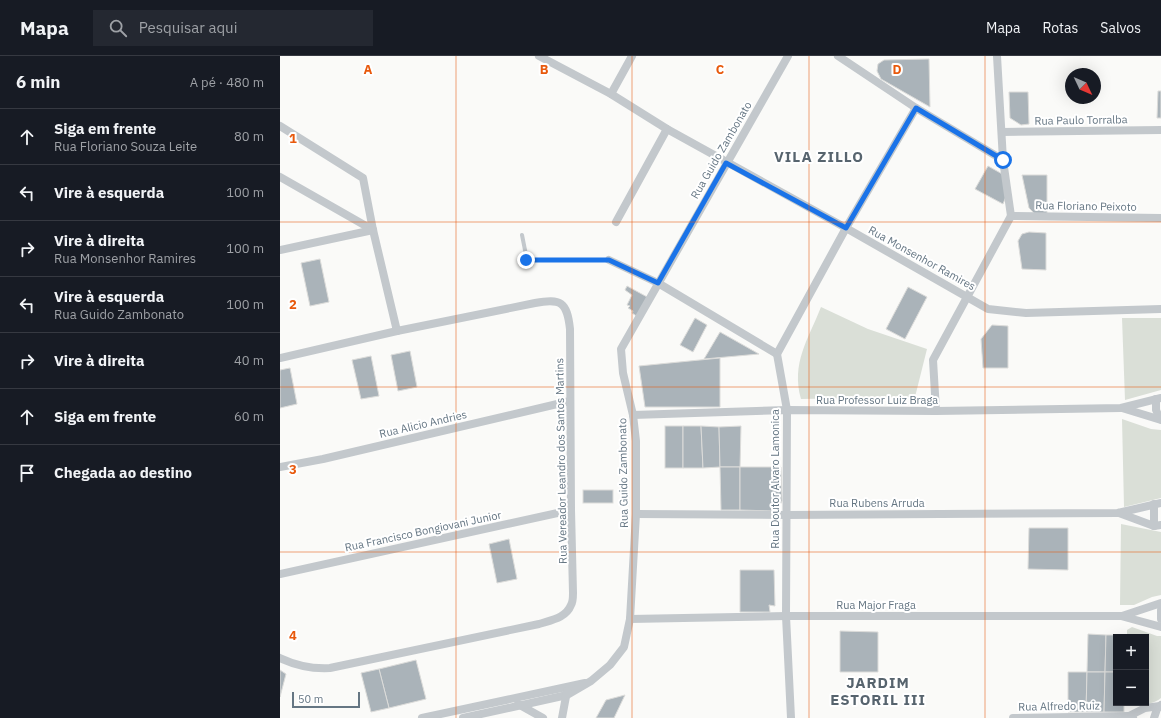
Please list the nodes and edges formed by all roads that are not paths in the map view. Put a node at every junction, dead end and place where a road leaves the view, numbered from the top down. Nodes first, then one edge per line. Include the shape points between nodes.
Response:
1 (539, 56) edge
2 (632, 56) edge
3 (788, 56) edge
4 (838, 56) edge
5 (997, 56) edge
6 (611, 94) junction
7 (916, 108) junction
8 (280, 126) edge
9 (667, 129) junction
10 (1161, 130) edge
11 (1002, 132) junction
12 (1003, 160) junction
13 (726, 163) junction
14 (280, 177) edge
15 (1011, 216) junction
16 (1161, 218) edge
17 (616, 222) dead end
18 (846, 228) junction
19 (373, 230) junction
20 (522, 235) dead end
21 (280, 250) edge
22 (609, 260) joint
23 (658, 283) junction
24 (967, 296) junction
25 (1161, 310) edge
26 (396, 331) junction
27 (778, 354) junction
28 (280, 358) edge
29 (1159, 398) edge
30 (570, 401) junction
31 (1121, 408) junction
32 (787, 410) junction
33 (936, 411) junction
34 (633, 414) junction
35 (1160, 419) edge
36 (280, 468) edge
37 (1158, 504) edge
38 (571, 510) junction
39 (1118, 513) junction
40 (636, 514) junction
41 (786, 515) junction
42 (1158, 525) edge
43 (280, 574) edge
44 (1161, 603) edge
45 (1161, 610) edge
46 (786, 616) junction
47 (1121, 616) junction
48 (630, 619) junction
49 (1161, 619) edge
50 (1161, 627) edge
51 (280, 658) edge
52 (591, 681) junction
53 (567, 686) junction
54 (567, 695) junction
55 (512, 699) junction
56 (519, 705) junction
57 (1160, 706) edge
58 (476, 711) junction
59 (1131, 717) edge
60 (422, 718) edge
61 (464, 718) edge
62 (543, 718) edge
63 (562, 718) edge
64 (791, 718) edge
65 (1013, 718) edge
66 (1154, 718) edge

1 - 6 street, Rua Monsenhor Ramires
2 - 6 street
3 - 13 street, Rua Guido Zambonato
4 - 7 street
5 - 11 street
6 - 9 street, Rua Monsenhor Ramires
7 - 12 street
7 - 18 street
8 - 19 street via 363,178
9 - 13 street, Rua Monsenhor Ramires
9 - 17 street
10 - 11 street, Rua Paulo Torralba
11 - 12 street
12 - 15 street
13 - 18 street, Rua Monsenhor Ramires
13 - 23 street, Rua Guido Zambonato
14 - 19 street
15 - 16 street, Rua Floriano Peixoto
15 - 24 street
18 - 24 street, Rua Monsenhor Ramires
18 - 27 street
19 - 21 street
19 - 26 street
20 - 22 lane via 526,260
22 - 23 street
23 - 27 street
23 - 34 street, Rua Guido Zambonato via 621,349
24 - 25 street, Rua Monsenhor Ramires via 988,309 1026,313
24 - 33 street via 933,360
26 - 28 street, Rua Vereador Leandro dos Santos Martins
26 - 30 street, Rua Vereador Leandro dos Santos Martins via 535,302 557,301 565,308 569,317
27 - 32 street, Rua Doutor Alvaro Lamonica
29 - 31 street, Rua Professor Luiz Braga
29 - 35 street, Rua Professor Luiz Braga via 1156,410
30 - 36 street, Rua Alicio Andries
30 - 38 street, Rua Vereador Leandro dos Santos Martins
31 - 33 street, Rua Professor Luiz Braga
31 - 35 street, Rua Professor Luiz Braga
32 - 33 street, Rua Professor Luiz Braga
32 - 34 street, Rua Professor Luiz Braga
32 - 41 street, Rua Doutor Alvaro Lamonica
34 - 40 street, Rua Guido Zambonato via 636,441
37 - 39 street, Rua Rubens Arruda
37 - 42 street, Rua Rubens Arruda
38 - 43 street, Rua Francisco Bongiovani Junior
38 - 51 street, Rua Vereador Leandro dos Santos Martins via 573,593 571,605 566,613 558,618 330,668 315,669 294,665
39 - 41 street, Rua Rubens Arruda
39 - 42 street, Rua Rubens Arruda
40 - 41 street, Rua Rubens Arruda
40 - 48 street, Rua Guido Zambonato
41 - 46 street, Rua Doutor Alvaro Lamonica
44 - 47 street, Rua Major Fraga
45 - 49 street
46 - 47 street, Rua Major Fraga
46 - 48 street, Rua Major Fraga
46 - 64 street, Rua Doutor Alvaro Lamonica
47 - 50 street, Rua Major Fraga
48 - 52 street, Rua Guido Zambonato via 624,647 610,665
52 - 53 street, Rua Guido Zambonato
52 - 54 street, Rua Guido Zambonato
53 - 54 street
53 - 55 street, Rua Guido Zambonato
54 - 56 street, Rua Guido Zambonato
54 - 63 street
55 - 56 street
55 - 58 street, Rua Guido Zambonato
56 - 58 street, Rua Guido Zambonato
56 - 62 street
57 - 59 street, Rua Alfredo Ruiz via 1145,708
57 - 66 street, Rua Alfredo Ruiz via 1156,709
58 - 60 street, Rua Guido Zambonato
58 - 61 street, Rua Guido Zambonato
59 - 65 street, Rua Alfredo Ruiz

